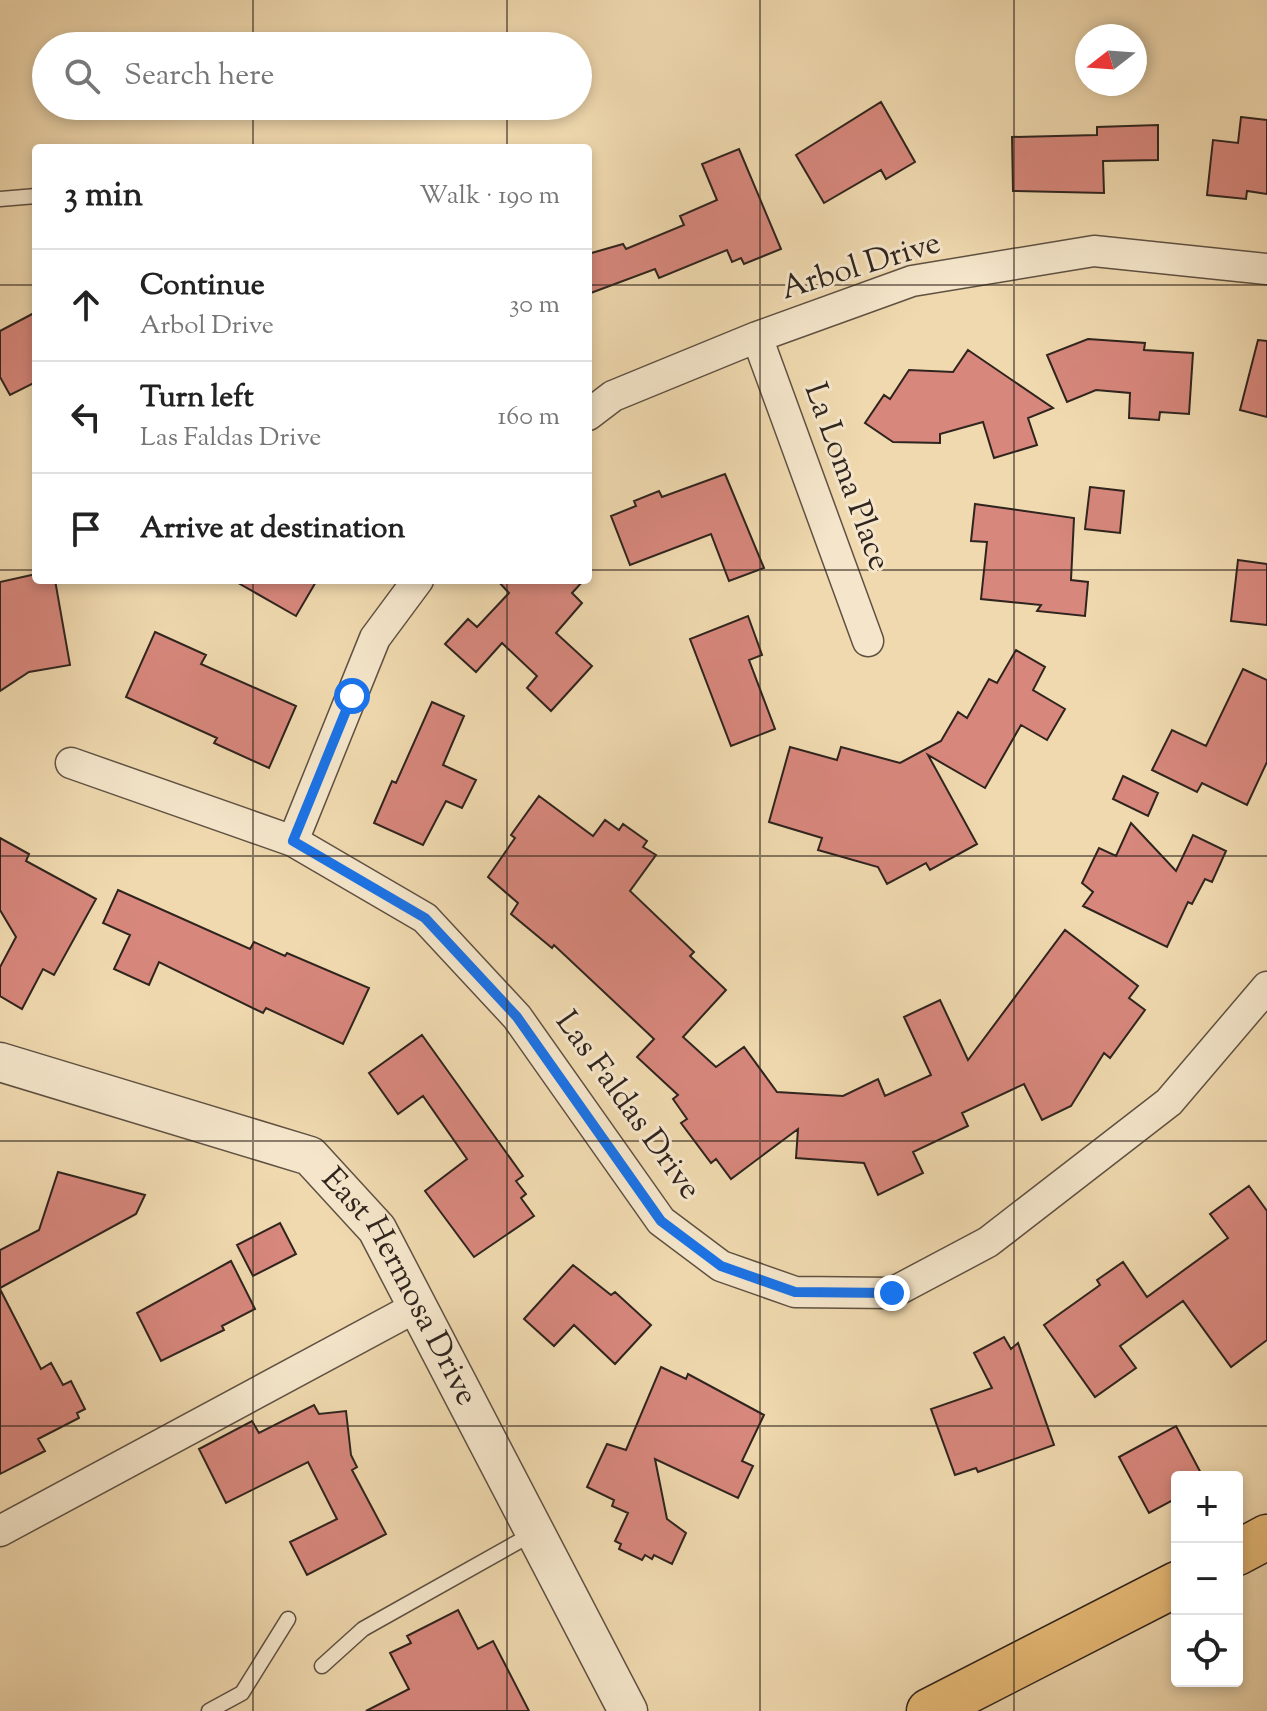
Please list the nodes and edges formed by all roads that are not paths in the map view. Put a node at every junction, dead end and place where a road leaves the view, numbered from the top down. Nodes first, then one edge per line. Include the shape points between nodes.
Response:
1 (32, 196) edge
2 (0, 199) edge
3 (1267, 269) edge
4 (757, 337) junction
5 (592, 412) edge
6 (415, 584) edge
7 (868, 641) dead end
8 (71, 763) dead end
9 (293, 841) junction
10 (1267, 987) edge
11 (0, 1062) edge
12 (418, 1306) junction
13 (0, 1531) edge
14 (534, 1533) junction
15 (1267, 1537) edge
16 (1243, 1550) edge
17 (1171, 1587) edge
18 (288, 1619) dead end
19 (322, 1666) dead end
20 (209, 1711) edge
21 (628, 1711) edge
22 (929, 1711) edge

1 - 2 lane
3 - 4 street, Arbol Drive via 1094,251 912,281
4 - 5 street, Arbol Drive via 613,396
4 - 7 street, La Loma Place
6 - 9 street via 375,638
8 - 9 street, Las Faldas Drive
9 - 10 street, Las Faldas Drive via 425,918 517,1017 661,1221 721,1266 795,1292 892,1293 988,1242 1169,1102
11 - 12 street, East Hermosa Drive via 310,1156 377,1229
12 - 13 street
12 - 14 street, East Hermosa Drive
14 - 19 lane via 363,1629
14 - 21 street, East Hermosa Drive
15 - 16 main road
17 - 22 main road
18 - 20 lane via 242,1693

